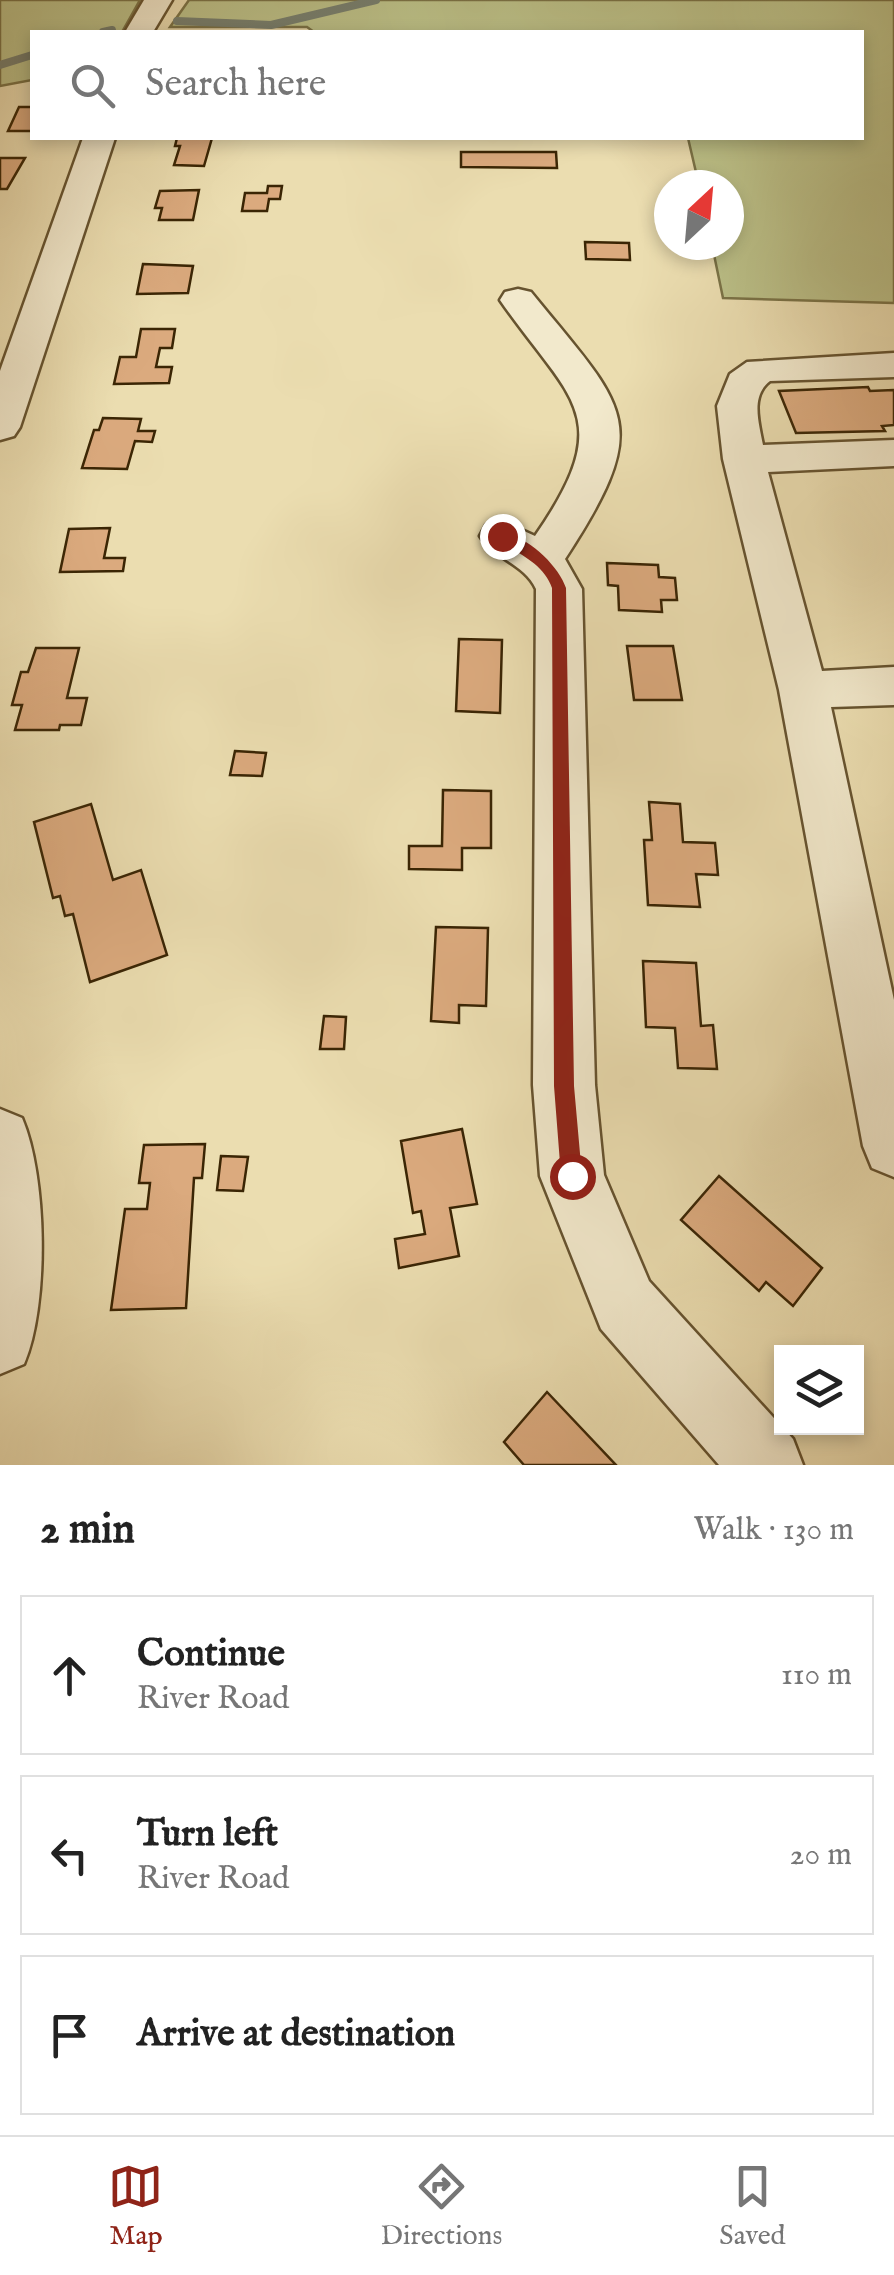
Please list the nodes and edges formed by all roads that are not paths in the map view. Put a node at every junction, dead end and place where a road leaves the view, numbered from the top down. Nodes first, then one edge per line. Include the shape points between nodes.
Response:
1 (158, 0) edge
2 (140, 30) edge
3 (98, 140) edge
4 (518, 300) dead end
5 (894, 365) edge
6 (0, 427) edge
7 (892, 458) edge
8 (744, 459) junction
9 (894, 686) edge
10 (802, 690) junction
11 (0, 1140) edge
12 (894, 1146) edge
13 (0, 1338) edge
14 (768, 1465) edge

1 - 2 street
3 - 6 street
4 - 14 street via 588,391 602,444 583,491 521,549 554,574 559,588 564,1086 572,1176 624,1305
5 - 8 street via 761,370 744,382 736,406
7 - 8 street
8 - 10 street
9 - 10 street
10 - 12 street
11 - 13 street via 9,1232

